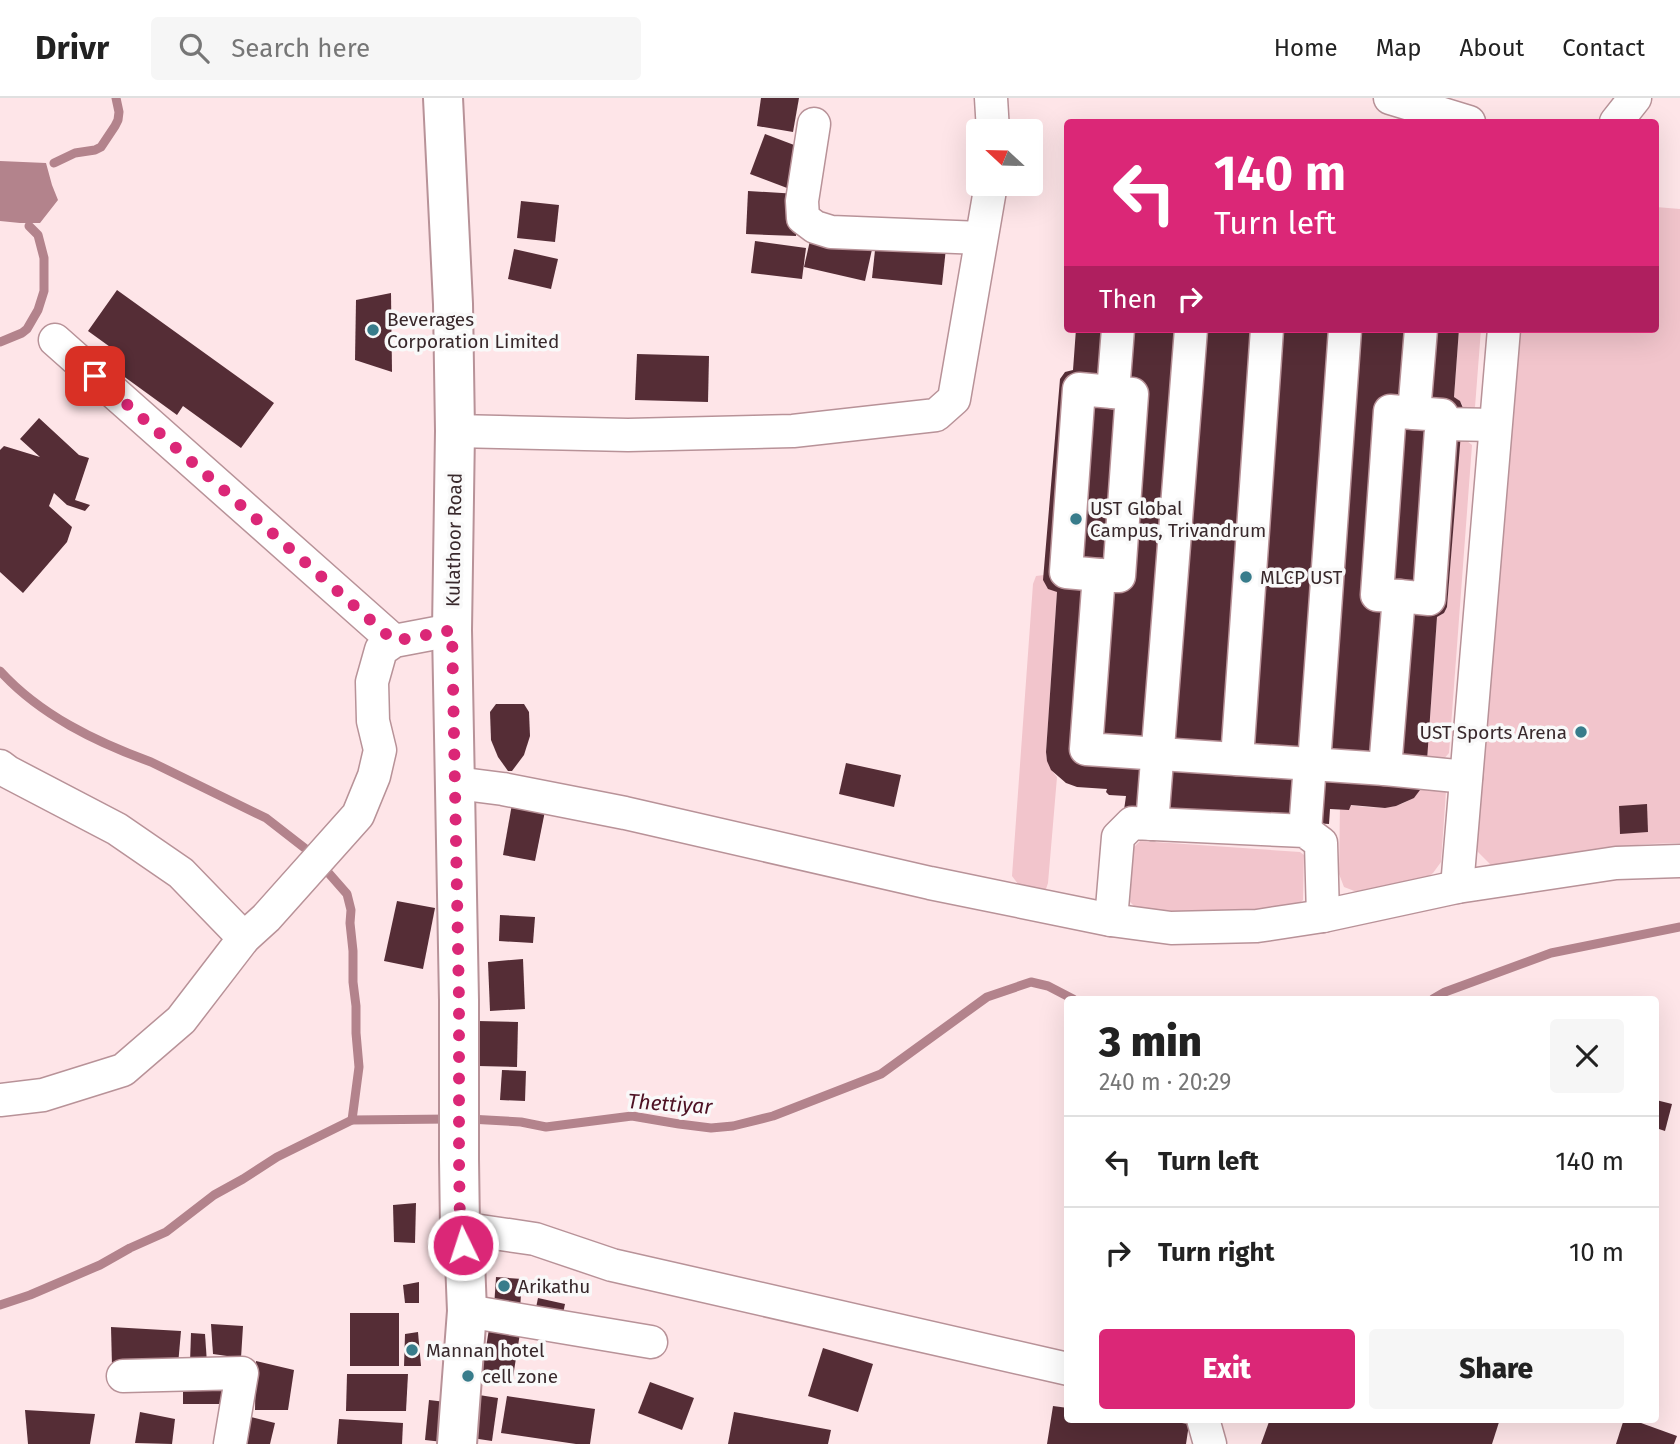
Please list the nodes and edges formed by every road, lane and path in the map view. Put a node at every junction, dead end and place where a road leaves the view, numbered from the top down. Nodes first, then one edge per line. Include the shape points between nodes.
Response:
1 (443, 98) edge
2 (990, 98) edge
3 (1390, 98) edge
4 (1636, 98) edge
5 (992, 119) edge
6 (1459, 119) edge
7 (1618, 119) edge
8 (814, 124) dead end
9 (988, 196) edge
10 (981, 238) junction
11 (1118, 333) edge
12 (1191, 333) edge
13 (1267, 333) edge
14 (1345, 333) edge
15 (1421, 333) edge
16 (1504, 333) edge
17 (55, 340) dead end
18 (1114, 392) junction
19 (1428, 418) junction
20 (1496, 425) junction
21 (456, 431) junction
22 (1099, 575) junction
23 (1399, 596) junction
24 (452, 630) junction
25 (394, 641) junction
26 (1157, 754) junction
27 (1237, 759) junction
28 (1312, 764) junction
29 (0, 766) edge
30 (1385, 769) junction
31 (1466, 777) junction
32 (456, 783) junction
33 (1152, 824) junction
34 (1305, 831) junction
35 (1680, 861) edge
36 (1457, 887) junction
37 (1323, 916) junction
38 (1111, 920) junction
39 (255, 928) junction
40 (0, 1100) edge
41 (460, 1228) junction
42 (467, 1311) junction
43 (651, 1342) dead end
44 (1064, 1368) edge
45 (123, 1376) dead end
46 (1204, 1423) edge
47 (230, 1444) edge
48 (457, 1444) edge
49 (1210, 1444) edge

1 - 21 main road, Kulathoor Road
2 - 5 street
3 - 6 street
4 - 7 street
8 - 10 street via 802,201 803,218 815,227 831,232
9 - 10 street
10 - 21 street via 954,399 936,415 793,430 628,435
11 - 18 street
12 - 26 street
13 - 27 street
14 - 28 street
15 - 19 street
16 - 20 street
17 - 25 street
18 - 22 street via 1132,394 1119,576
18 - 22 street via 1079,389 1066,572
19 - 20 street
19 - 23 street via 1429,598
19 - 23 street via 1390,411 1377,595
20 - 31 street
21 - 24 main road, Kulathoor Road
22 - 26 street via 1086,749
23 - 30 street
24 - 25 street
24 - 32 main road, Kulathoor Road
25 - 39 street via 381,650 372,682 373,721 380,750 359,815
26 - 27 street
26 - 33 street
27 - 28 street
28 - 30 street
28 - 34 street
29 - 39 street via 117,830
30 - 31 street
31 - 36 street
32 - 38 street via 625,813
32 - 41 main road, Kulathoor Road
33 - 34 street
33 - 38 street via 1132,823 1118,837
34 - 37 street via 1321,843
35 - 36 street via 1616,863
36 - 37 street
37 - 38 street via 1257,926 1183,928
39 - 40 street via 181,1020 123,1070 43,1095
41 - 42 main road, Kulathoor Road
41 - 44 street via 535,1239 612,1265
42 - 43 street
42 - 48 main road, Kulathoor Road
45 - 47 street via 242,1373
46 - 49 street

